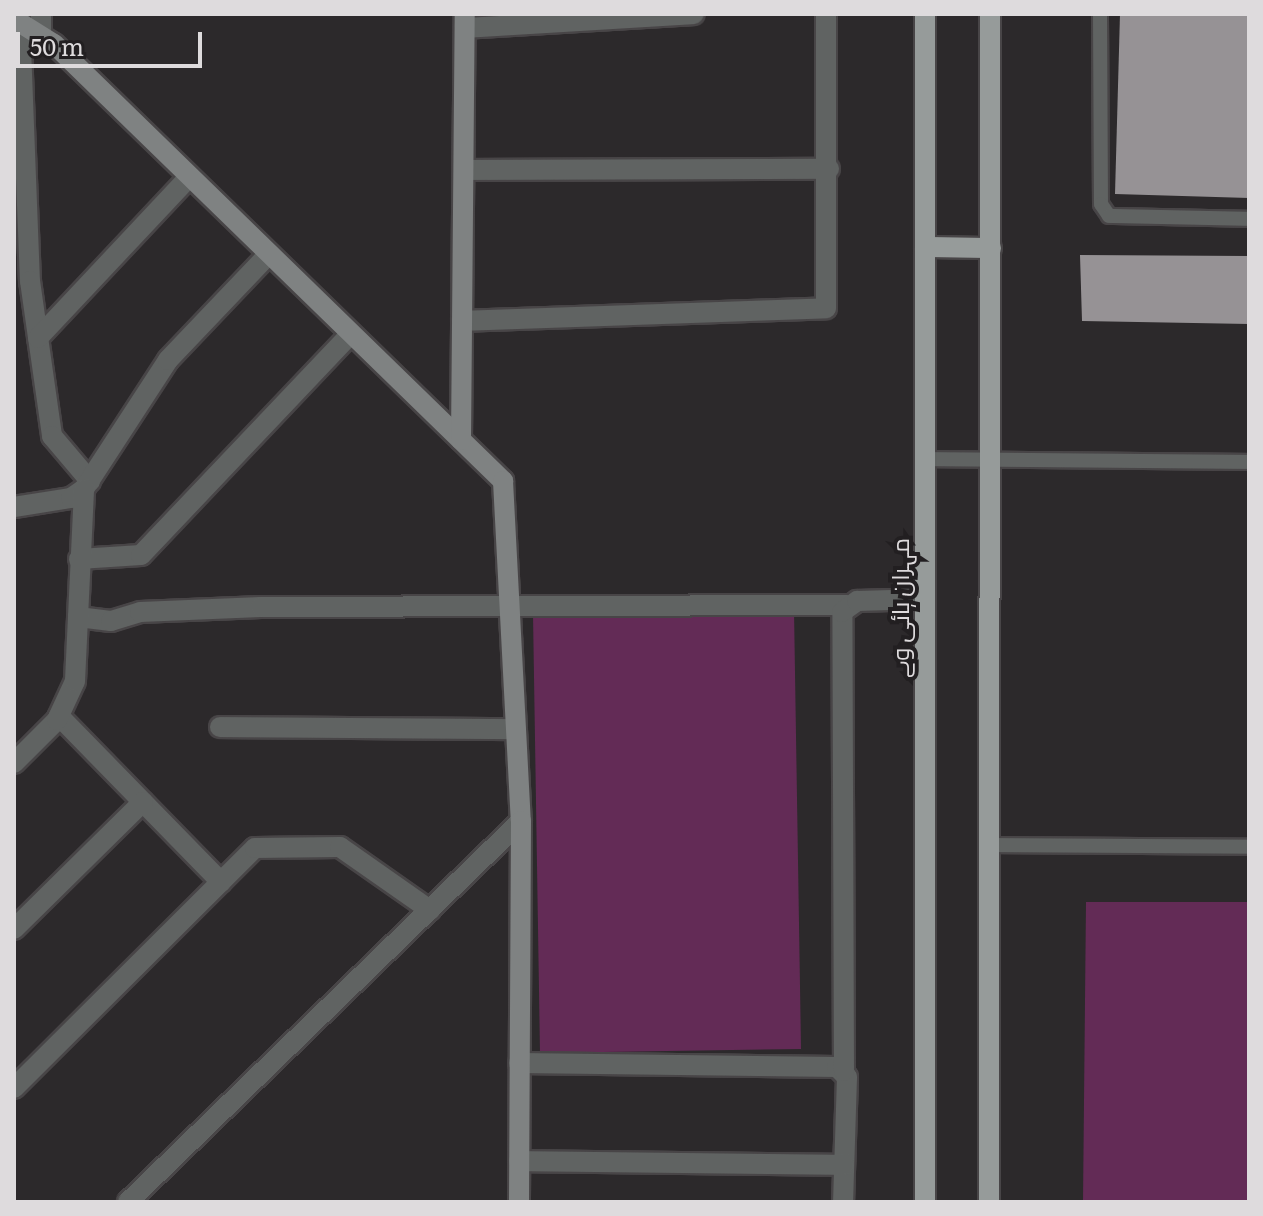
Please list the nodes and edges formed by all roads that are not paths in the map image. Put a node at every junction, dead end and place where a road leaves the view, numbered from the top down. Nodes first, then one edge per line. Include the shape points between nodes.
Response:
1 (41, 14) edge
2 (694, 14) edge
3 (826, 14) edge
4 (925, 14) edge
5 (990, 14) edge
6 (1100, 14) edge
7 (17, 21) edge
8 (465, 21) edge
9 (41, 36) junction
10 (829, 169) junction
11 (464, 170) junction
12 (189, 177) junction
13 (1249, 219) edge
14 (925, 247) junction
15 (991, 248) junction
16 (268, 255) junction
17 (462, 321) junction
18 (350, 335) junction
19 (38, 338) junction
20 (461, 440) junction
21 (923, 459) junction
22 (993, 459) junction
23 (1249, 462) edge
24 (87, 485) junction
25 (14, 507) edge
26 (79, 559) junction
27 (925, 599) junction
28 (847, 605) junction
29 (510, 611) junction
30 (78, 617) junction
31 (59, 716) junction
32 (220, 727) dead end
33 (516, 729) junction
34 (14, 763) edge
35 (143, 802) junction
36 (521, 821) junction
37 (991, 845) junction
38 (1249, 847) edge
39 (221, 882) junction
40 (430, 910) junction
41 (14, 929) edge
42 (519, 1063) junction
43 (844, 1071) junction
44 (14, 1088) edge
45 (519, 1161) junction
46 (844, 1165) junction
47 (128, 1202) edge
48 (519, 1202) edge
49 (843, 1202) edge
50 (925, 1202) edge
51 (989, 1202) edge

1 - 9 street
2 - 8 street
3 - 10 street
4 - 14 main road, مہران ہائی وے
5 - 15 main road
6 - 13 lane via 1101,204 1109,216
7 - 9 street
7 - 19 street
8 - 11 street
9 - 12 street
10 - 11 street
10 - 17 street via 830,301 818,312
11 - 17 street
12 - 16 street
12 - 19 street
14 - 15 main road
14 - 21 main road, مہران ہائی وے
15 - 22 main road
16 - 18 street
16 - 24 street via 168,360
17 - 20 street
18 - 20 street
18 - 26 street via 141,555
19 - 24 street via 52,436
20 - 29 street via 503,481
21 - 22 lane
21 - 27 main road, مہران ہائی وے
22 - 23 lane
22 - 37 main road
24 - 25 street via 71,498
24 - 26 street
26 - 30 street
27 - 28 street
27 - 50 main road, مہران ہائی وے
28 - 29 street
28 - 43 street via 842,612
29 - 30 street via 261,607 140,612 111,621
29 - 33 street
30 - 31 street via 75,681
31 - 34 street
31 - 35 street
32 - 33 street
33 - 36 street
35 - 39 street
35 - 41 street
36 - 40 street
36 - 42 street
37 - 38 lane
37 - 51 main road
39 - 40 street via 255,848 340,847
39 - 44 street
40 - 47 street
42 - 43 street
42 - 45 street
43 - 46 street
45 - 46 street
45 - 48 street
46 - 49 street

